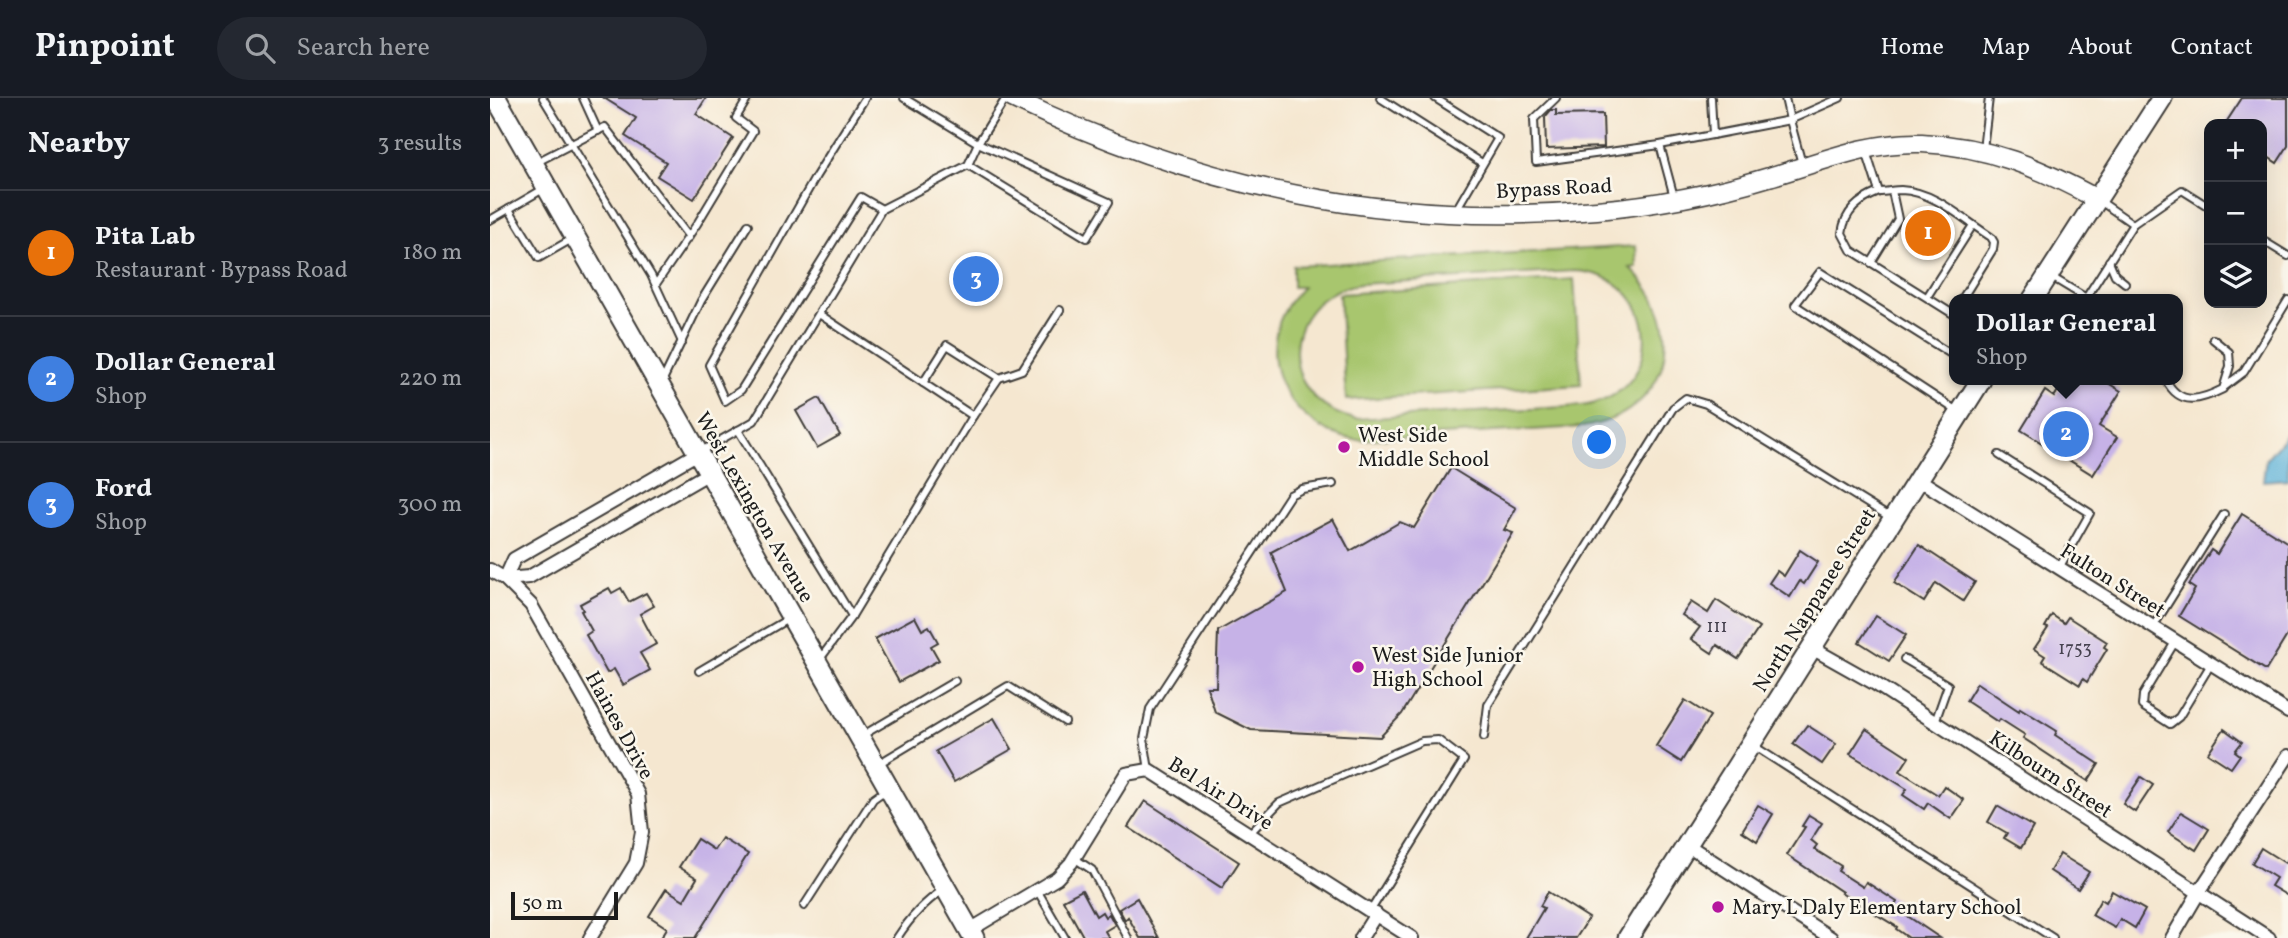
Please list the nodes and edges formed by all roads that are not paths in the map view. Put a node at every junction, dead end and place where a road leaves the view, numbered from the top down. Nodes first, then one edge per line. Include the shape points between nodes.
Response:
1 (496, 98) edge
2 (543, 98) edge
3 (583, 98) edge
4 (748, 98) edge
5 (865, 98) edge
6 (904, 98) edge
7 (1006, 98) edge
8 (1012, 98) edge
9 (1380, 98) edge
10 (1435, 98) edge
11 (1556, 98) edge
12 (1711, 98) edge
13 (1785, 98) edge
14 (1840, 98) edge
15 (1989, 98) edge
16 (2162, 98) edge
17 (1790, 120) junction
18 (598, 131) junction
19 (1713, 135) junction
20 (978, 143) junction
21 (1660, 145) junction
22 (572, 146) junction
23 (1866, 149) junction
24 (1983, 151) junction
25 (1482, 163) junction
26 (534, 164) junction
27 (968, 165) junction
28 (1802, 167) junction
29 (547, 187) junction
30 (1892, 191) junction
31 (1879, 192) junction
32 (1675, 200) junction
33 (2097, 200) junction
34 (2204, 204) edge
35 (509, 209) junction
36 (882, 209) junction
37 (1454, 214) junction
38 (490, 220) edge
39 (2133, 224) junction
40 (748, 225) dead end
41 (1973, 225) junction
42 (575, 237) junction
43 (689, 237) junction
44 (2267, 243) edge
45 (2288, 256) edge
46 (2109, 261) junction
47 (1871, 263) junction
48 (2048, 275) junction
49 (2125, 283) dead end
50 (656, 284) junction
51 (1965, 294) edge
52 (2036, 294) edge
53 (2079, 294) edge
54 (2090, 294) edge
55 (1927, 298) junction
56 (2288, 300) edge
57 (1060, 310) dead end
58 (1949, 310) edge
59 (819, 314) junction
60 (2213, 339) dead end
61 (682, 342) junction
62 (1949, 353) edge
63 (999, 378) junction
64 (923, 383) junction
65 (1978, 385) edge
66 (2169, 385) edge
67 (660, 387) junction
68 (2223, 389) junction
69 (1960, 413) junction
70 (973, 416) junction
71 (738, 430) junction
72 (698, 453) junction
73 (1999, 455) dead end
74 (709, 473) junction
75 (1918, 479) junction
76 (1333, 484) dead end
77 (2224, 514) dead end
78 (1892, 519) junction
79 (2059, 568) junction
80 (490, 570) edge
81 (505, 579) junction
82 (852, 616) junction
83 (792, 617) junction
84 (2153, 627) junction
85 (2175, 642) junction
86 (1810, 647) junction
87 (1905, 659) dead end
88 (817, 663) junction
89 (2211, 664) junction
90 (699, 671) dead end
91 (955, 681) dead end
92 (2288, 712) edge
93 (1065, 722) dead end
94 (1935, 722) junction
95 (859, 737) junction
96 (1484, 737) dead end
97 (1751, 743) junction
98 (2288, 756) edge
99 (876, 765) junction
100 (1149, 770) junction
101 (889, 788) junction
102 (1249, 834) junction
103 (1686, 844) junction
104 (1074, 858) junction
105 (946, 888) junction
106 (1037, 890) junction
107 (2199, 892) junction
108 (804, 906) dead end
109 (1373, 913) junction
110 (972, 934) edge
111 (590, 938) edge
112 (897, 938) edge
113 (1065, 938) edge
114 (1128, 938) edge
115 (1361, 938) edge
116 (1412, 938) edge
117 (1628, 938) edge
118 (1831, 938) edge
119 (2053, 938) edge
120 (2172, 938) edge
121 (2269, 938) edge

1 - 26 main road, West Lexington Avenue
2 - 22 lane
3 - 18 lane
4 - 43 lane via 736,118 753,131
5 - 36 lane via 709,365 725,401 741,390 861,197
6 - 20 lane
7 - 20 lane
8 - 37 main road, Bypass Road via 1135,151 1221,178 1346,204
9 - 25 lane
10 - 25 lane via 1498,138
11 - 21 lane via 1534,119 1536,162
12 - 19 lane
13 - 17 lane
14 - 17 lane
15 - 24 lane
16 - 33 main road
17 - 19 lane
17 - 28 lane
18 - 22 lane
18 - 43 lane via 605,127
19 - 21 lane
20 - 27 lane
20 - 27 lane via 1109,202 1087,238
21 - 32 lane
22 - 26 lane
22 - 50 lane
23 - 24 main road, Bypass Road via 1920,143
23 - 28 main road, Bypass Road
23 - 31 lane
24 - 33 main road, Bypass Road via 2029,165
25 - 37 lane
26 - 29 main road, West Lexington Avenue
27 - 36 lane
28 - 32 main road, Bypass Road
29 - 35 lane
29 - 42 main road, West Lexington Avenue
30 - 31 lane
30 - 41 lane via 1919,193
30 - 47 lane via 1898,219
31 - 47 lane via 1855,205 1842,233 1851,250
32 - 37 main road, Bypass Road via 1547,214
33 - 39 lane
33 - 48 main road
34 - 39 lane via 2182,190
35 - 38 lane
35 - 42 lane via 539,258
36 - 59 lane
39 - 46 lane
40 - 61 lane via 701,301
41 - 51 lane via 1994,242
41 - 55 lane
42 - 67 main road, West Lexington Avenue
43 - 50 lane
44 - 45 lane
46 - 49 lane
46 - 54 lane
47 - 55 lane
48 - 52 main road
48 - 53 lane
50 - 61 lane
55 - 58 lane
56 - 68 lane via 2244,372
57 - 63 lane via 1022,370
59 - 64 lane
59 - 71 lane via 754,421
60 - 68 lane via 2229,352
61 - 67 lane
62 - 69 lane via 1820,272 1795,305
63 - 64 lane via 947,345
63 - 70 lane
64 - 70 lane
65 - 69 main road, North Nappanee Street
66 - 68 lane via 2182,397 2202,399
67 - 72 main road, West Lexington Avenue
69 - 75 main road, North Nappanee Street
70 - 82 lane
71 - 72 lane
71 - 82 lane
72 - 74 main road, West Lexington Avenue
72 - 81 street via 514,559
73 - 79 lane via 2090,513
74 - 81 street via 528,577
74 - 83 main road, West Lexington Avenue
75 - 78 main road, North Nappanee Street
75 - 79 street, Fulton Street
76 - 100 lane via 1290,495 1150,709 1144,739
77 - 84 lane
78 - 86 main road, North Nappanee Street
78 - 96 lane via 1706,404 1686,398 1672,408 1488,705
79 - 84 street, Fulton Street
80 - 81 street, Haines Drive
81 - 111 street, Haines Drive via 531,606 638,794 642,832 636,863
82 - 88 lane
83 - 88 main road, West Lexington Avenue
83 - 90 lane
84 - 85 street, Fulton Street
85 - 89 street, Fulton Street
85 - 89 lane via 2143,695 2142,706 2170,724
86 - 94 street, Kilbourn Street
86 - 97 main road, North Nappanee Street
87 - 94 lane via 1948,685
88 - 95 main road, West Lexington Avenue
89 - 92 street, Fulton Street
91 - 95 lane
93 - 99 lane via 1008,686
94 - 107 street, Kilbourn Street
95 - 99 main road, West Lexington Avenue
97 - 103 main road, North Nappanee Street
97 - 119 lane
98 - 107 street
99 - 101 main road, West Lexington Avenue
100 - 102 street, Bel Air Drive
100 - 104 street, Bel Air Drive via 1126,774
101 - 105 main road, West Lexington Avenue
101 - 108 lane via 873,799
102 - 109 street, Bel Air Drive
102 - 109 lane via 1279,803 1422,741 1438,740 1464,760
103 - 117 main road, North Nappanee Street
103 - 118 street
104 - 106 street, Bel Air Drive via 1057,878
104 - 114 lane via 1092,870
105 - 110 main road, West Lexington Avenue
105 - 112 lane via 912,916
106 - 110 street, Bel Air Drive
106 - 113 lane
107 - 120 street
107 - 121 street, Kilbourn Street
109 - 115 street
109 - 116 street, Bel Air Drive

